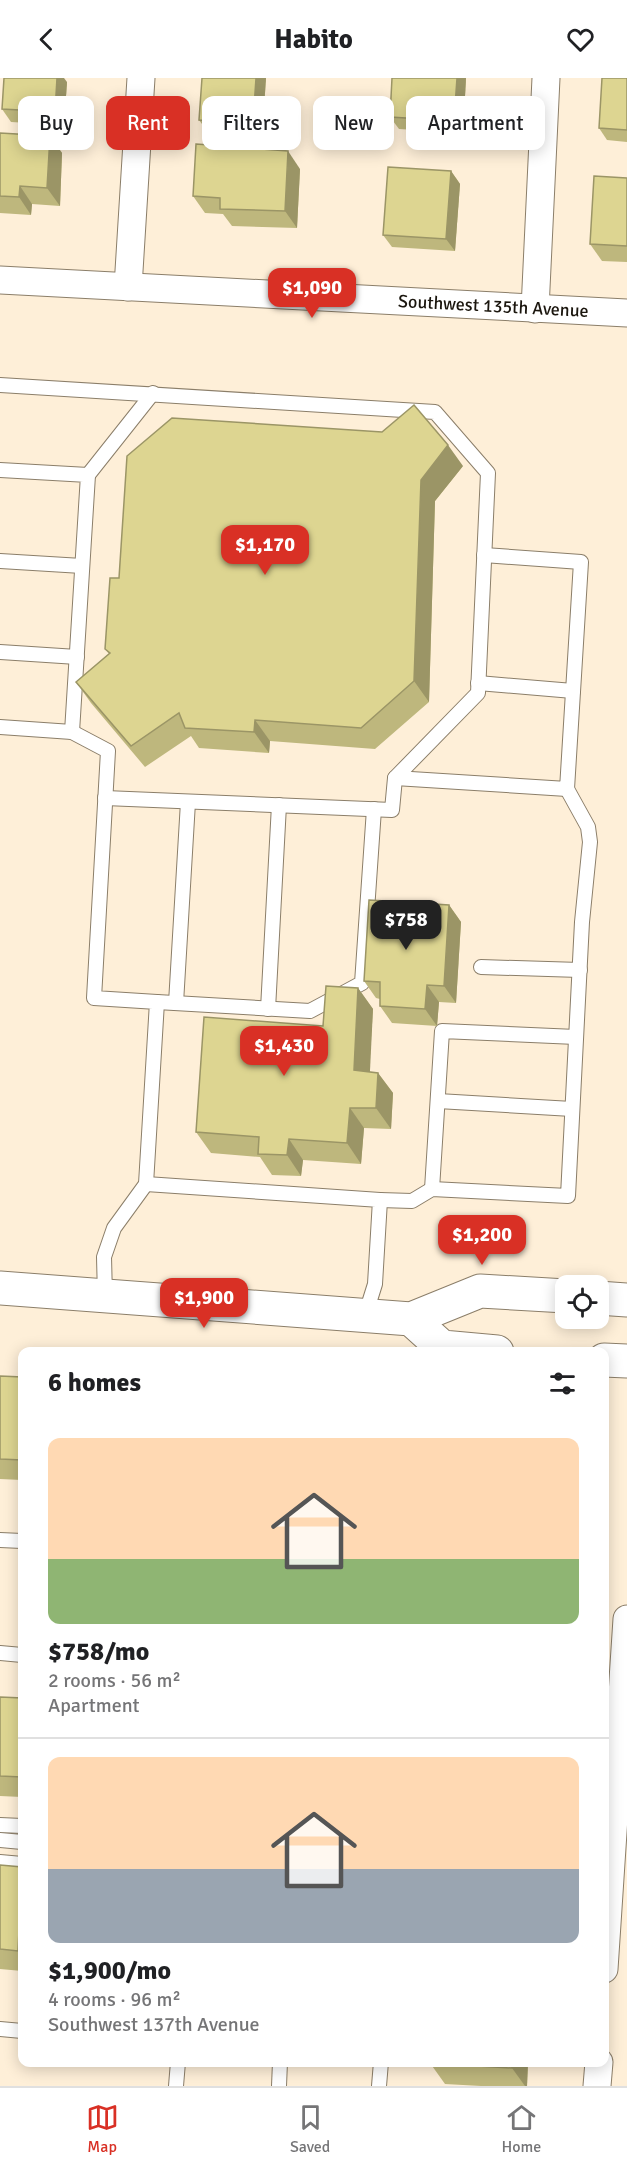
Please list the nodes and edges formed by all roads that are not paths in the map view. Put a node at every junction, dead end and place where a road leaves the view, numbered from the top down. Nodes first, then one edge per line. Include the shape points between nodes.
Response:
1 (141, 78) edge
2 (546, 78) edge
3 (0, 280) edge
4 (128, 287) junction
5 (535, 309) junction
6 (627, 313) edge
7 (0, 385) edge
8 (153, 393) junction
9 (0, 470) edge
10 (88, 475) junction
11 (484, 555) junction
12 (0, 561) edge
13 (82, 566) junction
14 (0, 652) edge
15 (77, 657) junction
16 (478, 683) junction
17 (573, 691) junction
18 (0, 728) edge
19 (72, 732) junction
20 (395, 778) junction
21 (567, 789) junction
22 (105, 798) junction
23 (188, 802) junction
24 (279, 805) junction
25 (374, 809) junction
26 (481, 967) dead end
27 (580, 970) junction
28 (157, 1002) junction
29 (176, 1003) junction
30 (268, 1009) junction
31 (576, 1037) junction
32 (438, 1101) junction
33 (572, 1109) junction
34 (146, 1184) junction
35 (432, 1189) junction
36 (381, 1200) junction
37 (0, 1288) edge
38 (555, 1295) edge
39 (105, 1296) junction
40 (609, 1299) edge
41 (627, 1300) edge
42 (365, 1316) junction
43 (411, 1319) junction
44 (442, 1347) edge
45 (609, 1359) edge
46 (627, 1361) edge
47 (0, 1540) edge
48 (18, 1541) edge
49 (627, 1619) edge
50 (0, 1653) edge
51 (18, 1655) edge
52 (0, 1825) edge
53 (18, 1826) edge
54 (0, 1840) edge
55 (18, 1842) edge
56 (0, 1862) edge
57 (18, 1864) edge
58 (609, 1893) edge
59 (0, 2029) edge
60 (18, 2031) edge
61 (178, 2067) edge
62 (280, 2067) edge
63 (381, 2067) edge
64 (599, 2067) edge
65 (176, 2086) edge
66 (279, 2086) edge
67 (380, 2086) edge
68 (597, 2086) edge

1 - 4 street
2 - 5 street
3 - 4 street, Southwest 135th Avenue
4 - 5 street, Southwest 135th Avenue
5 - 6 street, Southwest 135th Avenue
7 - 8 lane
8 - 10 lane
8 - 11 lane via 435,412 488,473
9 - 10 lane
10 - 13 lane
11 - 16 lane
11 - 17 lane via 581,562
12 - 13 lane
13 - 15 lane
14 - 15 lane
15 - 19 lane
16 - 17 lane
16 - 20 lane via 478,693
17 - 21 lane
18 - 19 lane
19 - 22 lane via 108,751
20 - 21 lane
20 - 25 lane via 392,810
21 - 27 lane via 588,827 590,842
22 - 23 lane
22 - 28 lane via 94,998
23 - 24 lane
23 - 29 lane
24 - 25 lane
24 - 30 lane
25 - 30 lane via 362,983 310,1011
26 - 27 lane
27 - 31 lane
28 - 29 lane
28 - 34 lane
29 - 30 lane
31 - 32 lane via 442,1031
31 - 33 lane
32 - 33 lane
32 - 35 lane
33 - 35 lane via 568,1196
34 - 36 lane
34 - 39 lane via 114,1228 104,1257
35 - 36 lane via 412,1201
36 - 42 lane via 375,1284
37 - 39 main road
38 - 43 main road via 480,1291
39 - 42 main road
40 - 41 main road
42 - 43 main road
43 - 44 main road
45 - 46 main road
47 - 48 lane
49 - 58 street
50 - 51 lane
52 - 53 lane
54 - 55 lane
56 - 57 lane
59 - 60 lane
61 - 65 lane
62 - 66 lane
63 - 67 lane
64 - 68 street

